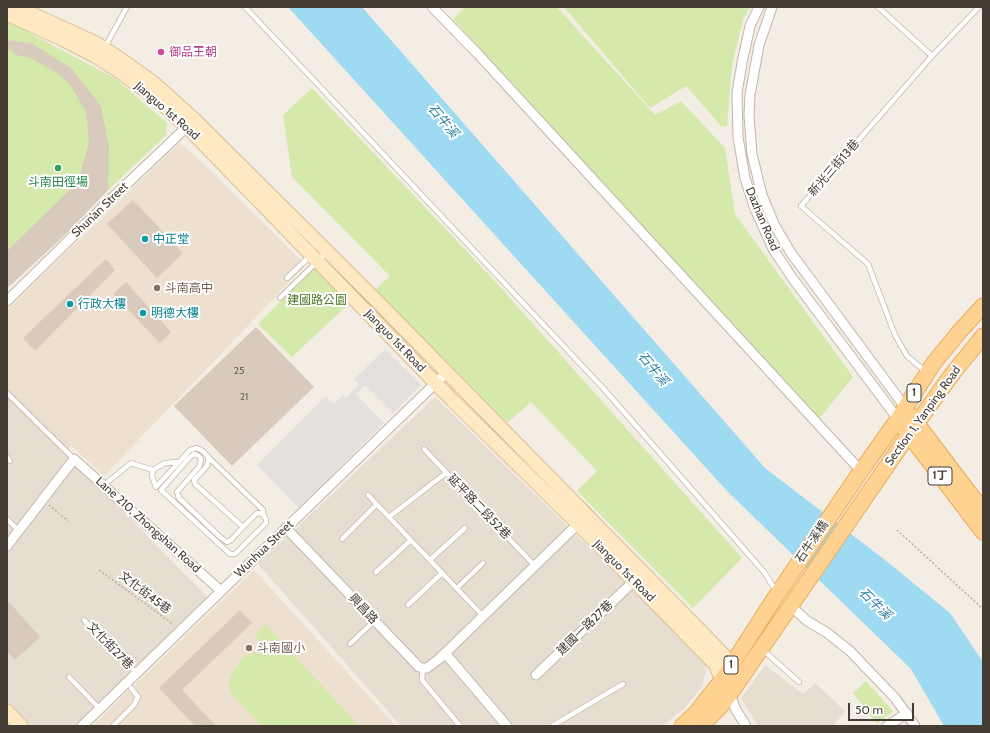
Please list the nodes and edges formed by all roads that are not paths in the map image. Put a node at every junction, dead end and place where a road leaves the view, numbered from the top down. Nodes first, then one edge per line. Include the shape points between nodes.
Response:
1 (17, 7) edge
2 (127, 7) edge
3 (245, 7) edge
4 (432, 7) edge
5 (758, 7) edge
6 (772, 7) edge
7 (878, 7) edge
8 (979, 7) edge
9 (7, 14) edge
10 (104, 49) junction
11 (932, 56) junction
12 (191, 123) junction
13 (327, 251) junction
14 (314, 258) junction
15 (287, 278) dead end
16 (280, 298) dead end
17 (7, 301) edge
18 (983, 306) edge
19 (983, 336) edge
20 (446, 373) junction
21 (927, 373) junction
22 (436, 383) junction
23 (7, 393) edge
24 (901, 413) junction
25 (913, 429) junction
26 (424, 449) dead end
27 (209, 458) junction
28 (74, 459) junction
29 (179, 462) junction
30 (153, 470) junction
31 (861, 471) junction
32 (446, 473) junction
33 (104, 485) junction
34 (851, 485) joint
35 (368, 495) dead end
36 (865, 497) joint
37 (377, 504) junction
38 (983, 511) edge
39 (263, 514) junction
40 (389, 517) junction
41 (7, 519) edge
42 (582, 520) junction
43 (243, 527) junction
44 (286, 528) junction
45 (465, 528) dead end
46 (19, 531) junction
47 (983, 532) edge
48 (342, 539) dead end
49 (411, 540) junction
50 (7, 546) edge
51 (430, 560) junction
52 (483, 563) dead end
53 (535, 566) junction
54 (376, 572) dead end
55 (442, 573) junction
56 (634, 581) junction
57 (456, 588) junction
58 (220, 591) junction
59 (776, 597) junction
60 (408, 605) dead end
61 (790, 608) junction
62 (482, 615) junction
63 (84, 620) dead end
64 (374, 621) junction
65 (350, 644) dead end
66 (762, 649) junction
67 (445, 653) junction
68 (730, 665) junction
69 (423, 668) junction
70 (136, 673) junction
71 (536, 675) dead end
72 (69, 678) dead end
73 (722, 680) junction
74 (799, 682) dead end
75 (623, 684) dead end
76 (131, 688) dead end
77 (730, 694) junction
78 (100, 709) junction
79 (7, 711) edge
80 (907, 713) junction
81 (21, 726) edge
82 (82, 726) edge
83 (113, 726) edge
84 (460, 726) edge
85 (507, 726) edge
86 (552, 726) edge
87 (682, 726) edge
88 (701, 726) edge
89 (746, 726) edge
90 (887, 726) edge
91 (915, 726) edge

1 - 10 street, Jianguo 1st Road
2 - 10 lane
3 - 59 lane via 603,388 764,572
4 - 31 street
5 - 24 street, Dazhan Road via 750,26 737,93 738,137 745,178 755,209 773,249 793,279
6 - 24 street, Dazhan Road via 759,45 750,96 752,154 762,195 775,226 791,253
7 - 11 lane
8 - 11 lane, 新光三街13巷
9 - 12 street, Jianguo 1st Road via 95,56
10 - 12 street, Jianguo 1st Road via 154,83
11 - 21 lane, 新光三街13巷 via 801,206 868,264 895,335 907,356
12 - 13 street, Jianguo 1st Road
12 - 14 street, Jianguo 1st Road
12 - 17 street, Shun’an Street
13 - 14 lane
13 - 20 street, Jianguo 1st Road
14 - 15 lane
14 - 16 lane
14 - 22 street, Jianguo 1st Road
18 - 21 main road, Section 1, Yanping Road / 1
19 - 25 main road, Section 1, Yanping Road / 1 via 952,373
20 - 22 street, Wunhua Street
20 - 42 street, Jianguo 1st Road
21 - 24 main road, Section 1, Yanping Road / 1
22 - 42 street, Jianguo 1st Road
22 - 44 street, Wunhua Street
23 - 28 lane
24 - 25 main road, 1丁
24 - 31 main road, Section 1, Yanping Road / 1
25 - 36 main road, Section 1, Yanping Road / 1
25 - 38 main road, 1丁
25 - 47 main road, 1丁
26 - 32 lane, 延平路二段52巷
27 - 29 lane via 197,448 190,450
27 - 39 lane via 263,510
27 - 43 lane via 207,466 194,480 195,484
28 - 33 street, Lane 210, Zhongshan Road
28 - 46 street
29 - 30 lane via 165,463
29 - 30 lane via 156,487 152,476
30 - 33 lane via 131,463
31 - 34 main road, Section 1, Yanping Road / 1
32 - 40 lane
32 - 53 lane, 延平路二段52巷
33 - 58 street, Lane 210, Zhongshan Road
34 - 59 main road, 石牛溪橋 / 1
35 - 37 lane
36 - 61 main road, 石牛溪橋 / 1
37 - 40 lane
37 - 48 lane
39 - 43 lane via 257,513
39 - 43 lane via 266,523 235,554 230,554 161,490 189,458 197,455 201,460 199,467 177,492 179,498 227,542
40 - 49 lane
41 - 46 lane
42 - 53 street
42 - 56 street, Jianguo 1st Road
42 - 68 street, Jianguo 1st Road via 722,653
44 - 58 street, Wunhua Street
44 - 64 street, 興昌路
45 - 51 lane
46 - 50 street
49 - 51 lane
49 - 54 lane
51 - 55 lane
52 - 57 lane
53 - 62 street
55 - 57 lane
55 - 60 lane
56 - 71 street, 建國一路27巷
56 - 73 street, Jianguo 1st Road via 716,664
57 - 62 lane
58 - 70 street, Wunhua Street
59 - 68 main road, 1
61 - 66 main road, 1
61 - 80 street via 850,651
62 - 67 street
63 - 70 lane, 文化街27巷
64 - 65 lane
64 - 69 street, 興昌路 via 419,667
66 - 74 lane
66 - 77 main road, 1
67 - 69 street via 427,668
67 - 85 street
68 - 73 main road, 1
68 - 77 street
69 - 84 lane via 422,680
70 - 78 street, Wunhua Street
72 - 78 lane
73 - 77 street, Jianguo 1st Road
73 - 87 main road, 1 via 696,713
75 - 86 lane
76 - 83 lane via 138,697 134,705
77 - 88 main road, 1
77 - 89 street
78 - 82 street, Wunhua Street
79 - 81 street
80 - 90 street
80 - 91 street

